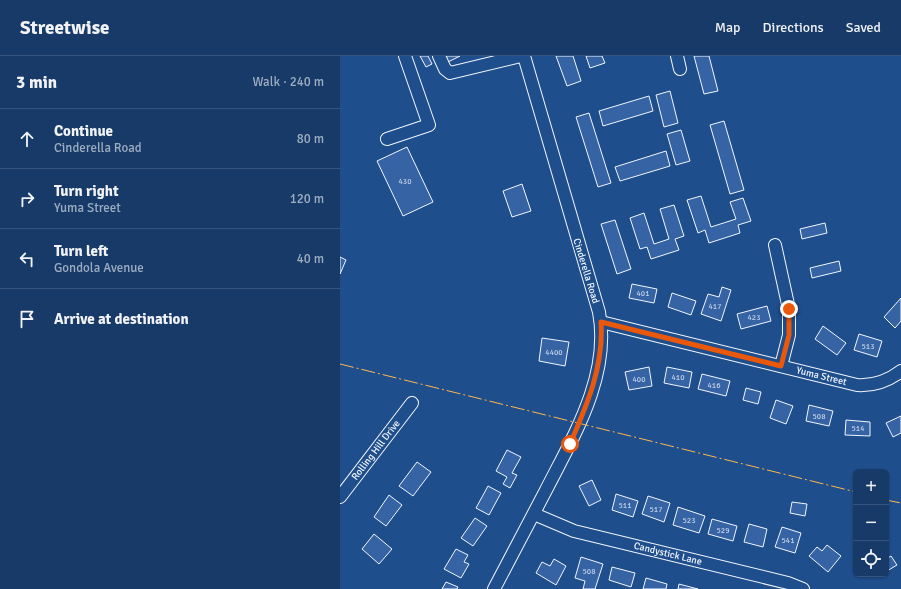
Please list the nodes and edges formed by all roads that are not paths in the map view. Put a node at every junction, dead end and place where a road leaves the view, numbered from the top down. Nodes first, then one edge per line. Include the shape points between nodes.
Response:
1 (405, 56) edge
2 (439, 56) edge
3 (521, 56) edge
4 (524, 56) edge
5 (677, 56) edge
6 (500, 58) edge
7 (680, 69) dead end
8 (387, 139) dead end
9 (775, 245) dead end
10 (601, 322) junction
11 (781, 366) junction
12 (901, 371) edge
13 (412, 403) dead end
14 (340, 497) edge
15 (534, 514) junction
16 (494, 589) edge
17 (803, 589) edge

1 - 8 street via 430,125
2 - 6 street via 445,69 450,73
3 - 6 street
4 - 10 street, Cinderella Road
5 - 7 street
9 - 11 street via 789,309 789,335
10 - 11 street, Yuma Street
10 - 15 street, Cinderella Road via 599,366 587,404 570,444
11 - 12 street, Yuma Street via 864,385 876,384
13 - 14 street, Rolling Hill Drive
15 - 16 street, Cinderella Road
15 - 17 street, Candystick Lane via 574,531 788,583

